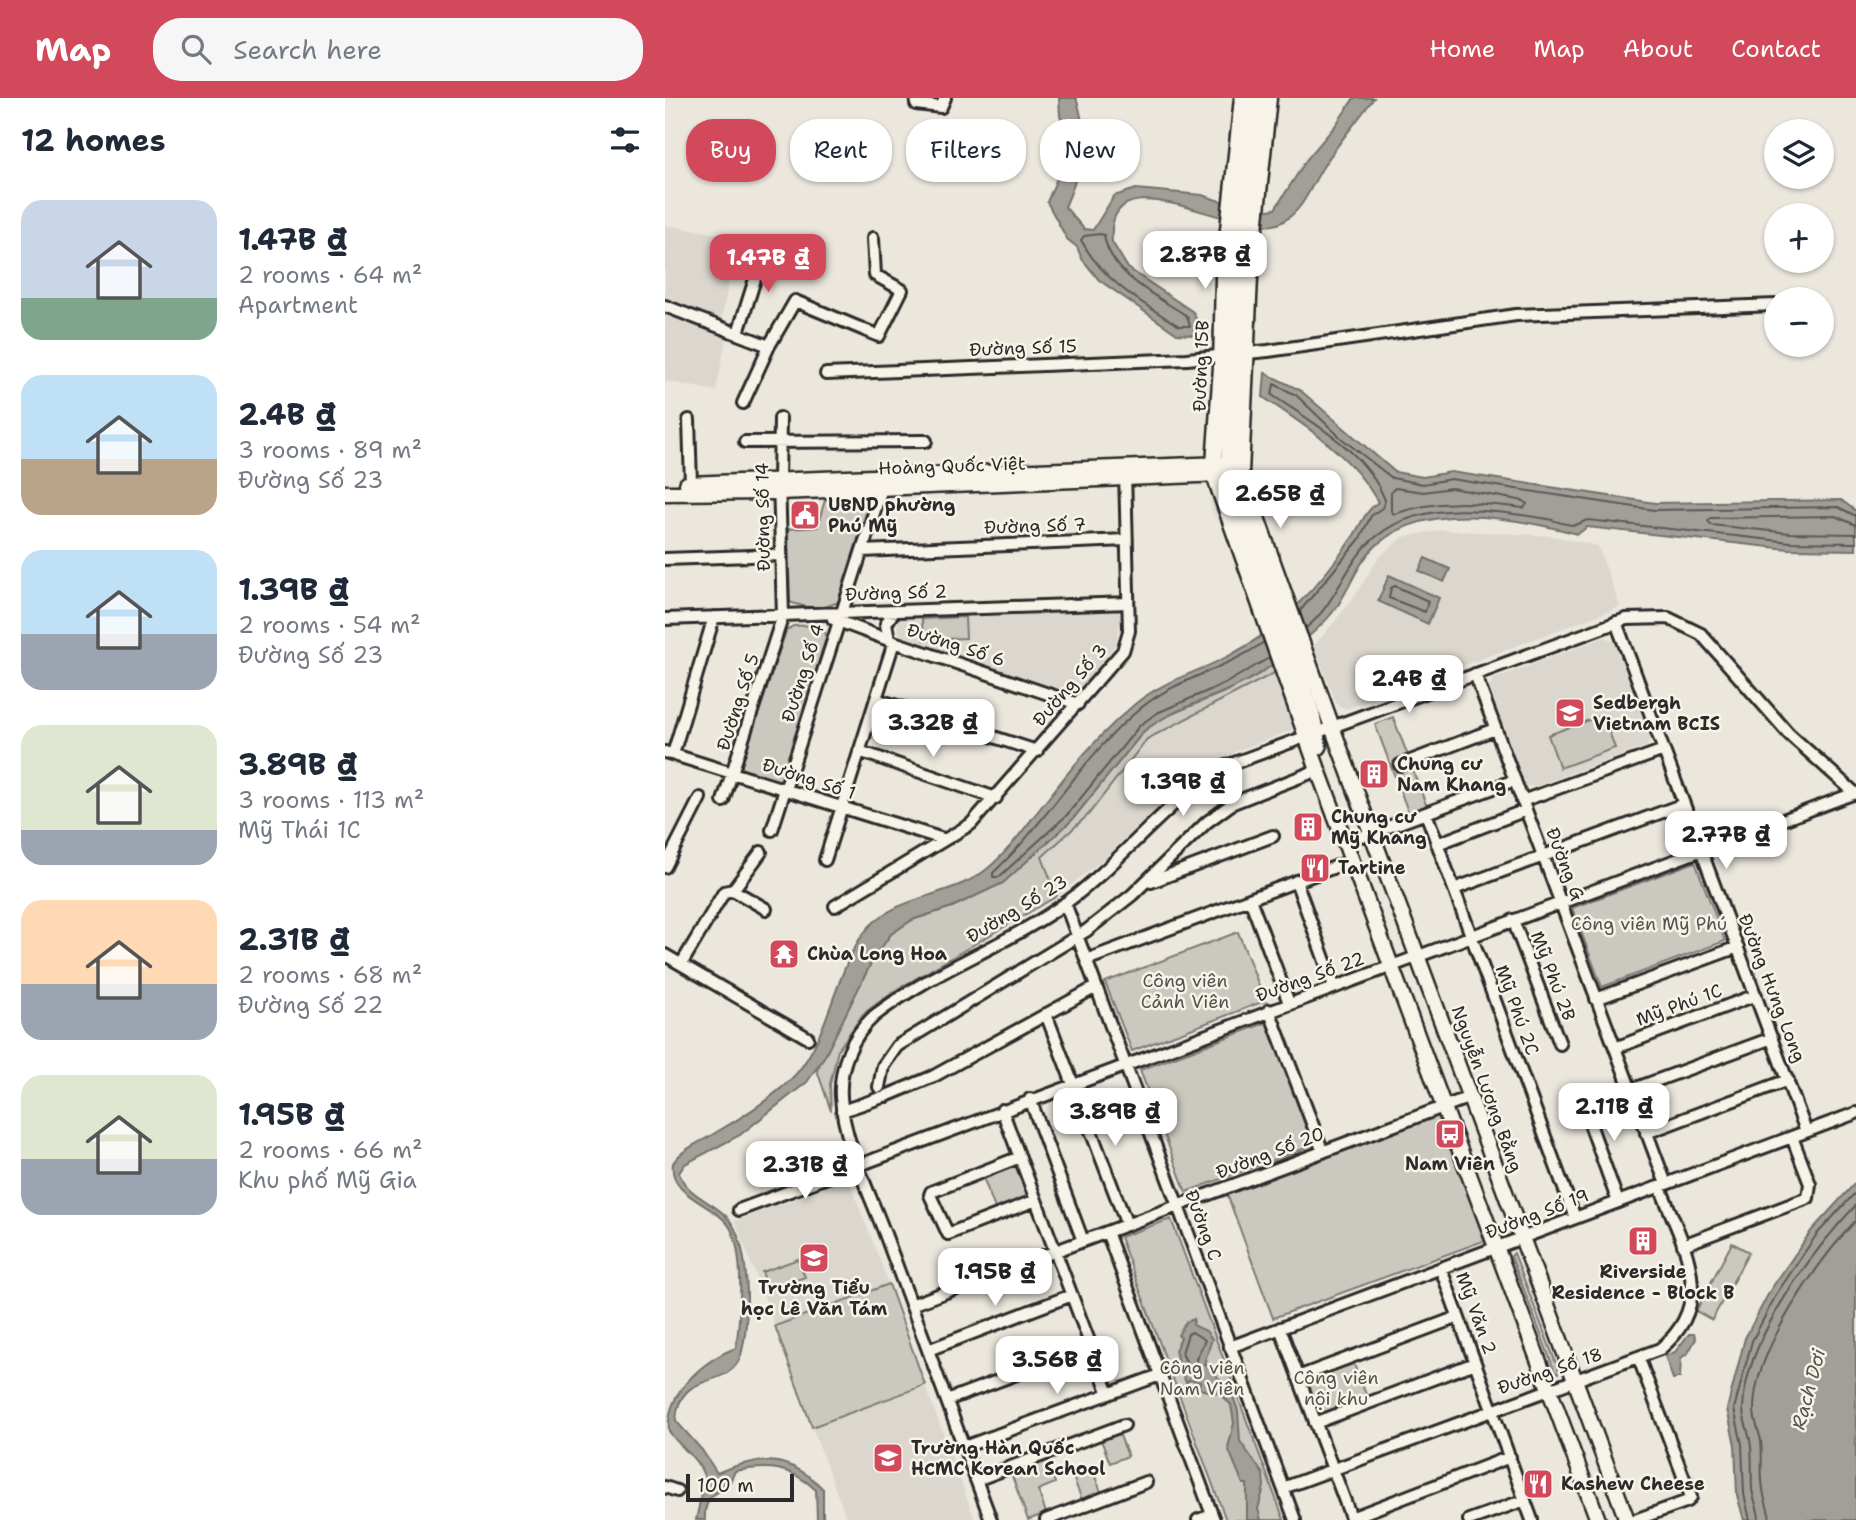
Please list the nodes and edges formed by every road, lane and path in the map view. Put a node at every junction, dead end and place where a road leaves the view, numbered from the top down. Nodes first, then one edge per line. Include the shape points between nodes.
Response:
1 (945, 98) edge
2 (1242, 98) edge
3 (1255, 98) edge
4 (1269, 98) edge
5 (916, 104) dead end
6 (1244, 203) junction
7 (1241, 229) junction
8 (873, 238) dead end
9 (766, 244) dead end
10 (1764, 305) edge
11 (665, 306) edge
12 (738, 333) junction
13 (769, 346) junction
14 (1235, 354) junction
15 (826, 374) dead end
16 (743, 403) dead end
17 (780, 418) dead end
18 (689, 420) dead end
19 (926, 440) dead end
20 (779, 442) junction
21 (745, 443) dead end
22 (1227, 469) junction
23 (1125, 473) junction
24 (665, 484) edge
25 (691, 484) junction
26 (779, 486) junction
27 (882, 488) junction
28 (665, 493) edge
29 (1126, 540) junction
30 (862, 551) junction
31 (780, 555) junction
32 (665, 559) edge
33 (1273, 602) junction
34 (1128, 603) junction
35 (894, 611) junction
36 (826, 613) joint
37 (783, 615) junction
38 (714, 617) junction
39 (839, 618) junction
40 (665, 619) edge
41 (1616, 622) junction
42 (891, 641) junction
43 (1475, 674) junction
44 (876, 699) junction
45 (1078, 704) junction
46 (1318, 729) junction
47 (1495, 729) junction
48 (1664, 750) junction
49 (859, 751) junction
50 (1037, 751) junction
51 (669, 753) edge
52 (1400, 765) dead end
53 (1318, 770) junction
54 (733, 773) junction
55 (1515, 780) junction
56 (785, 789) junction
57 (1855, 793) edge
58 (700, 798) dead end
59 (996, 798) junction
60 (723, 801) dead end
61 (1684, 804) junction
62 (1524, 806) junction
63 (841, 807) junction
64 (1426, 813) junction
65 (772, 830) dead end
66 (1368, 835) junction
67 (1273, 836) dead end
68 (943, 839) junction
69 (1437, 844) junction
70 (1702, 850) junction
71 (761, 852) dead end
72 (1543, 856) junction
73 (825, 860) dead end
74 (1351, 861) junction
75 (665, 867) edge
76 (1296, 881) junction
77 (1143, 885) junction
78 (1454, 889) junction
79 (733, 890) junction
80 (1250, 899) junction
81 (1560, 902) junction
82 (1065, 903) junction
83 (835, 906) dead end
84 (766, 909) dead end
85 (1513, 920) junction
86 (1471, 935) junction
87 (1077, 937) junction
88 (1738, 947) junction
89 (665, 955) edge
90 (1086, 960) junction
91 (1404, 960) junction
92 (682, 963) junction
93 (1334, 986) junction
94 (1096, 987) junction
95 (1756, 995) junction
96 (1596, 999) junction
97 (1289, 1003) junction
98 (1269, 1010) junction
99 (1046, 1014) junction
100 (808, 1038) dead end
101 (1772, 1038) junction
102 (1560, 1044) dead end
103 (1615, 1048) junction
104 (1125, 1064) junction
105 (1788, 1080) junction
106 (1073, 1083) junction
107 (1630, 1090) junction
108 (882, 1093) junction
109 (1580, 1096) dead end
110 (1030, 1100) junction
111 (1457, 1101) junction
112 (1002, 1110) junction
113 (842, 1111) junction
114 (1856, 1113) edge
115 (1806, 1131) junction
116 (1646, 1133) junction
117 (1792, 1137) junction
118 (1323, 1152) junction
119 (1020, 1157) junction
120 (859, 1163) junction
121 (1663, 1185) junction
122 (1037, 1200) junction
123 (1618, 1202) junction
124 (1178, 1206) junction
125 (739, 1210) dead end
126 (1576, 1218) junction
127 (1127, 1225) junction
128 (1107, 1233) junction
129 (1083, 1241) junction
130 (1509, 1243) junction
131 (1683, 1245) junction
132 (1056, 1251) junction
133 (1441, 1269) junction
134 (1072, 1295) junction
135 (911, 1305) junction
136 (1458, 1317) junction
137 (1280, 1328) junction
138 (1091, 1346) junction
139 (1230, 1347) junction
140 (928, 1350) junction
141 (1639, 1359) junction
142 (1475, 1363) junction
143 (1160, 1375) junction
144 (1298, 1377) junction
145 (1562, 1385) junction
146 (1109, 1394) junction
147 (947, 1400) junction
148 (1493, 1410) junction
149 (1315, 1423) junction
150 (1124, 1425) dead end
151 (964, 1447) junction
152 (1510, 1457) junction
153 (1333, 1469) junction
154 (976, 1480) junction
155 (1146, 1482) dead end
156 (665, 1488) edge
157 (1283, 1488) junction
158 (677, 1491) dead end
159 (1525, 1500) junction
160 (1213, 1517) edge
161 (1351, 1519) edge
162 (991, 1520) edge
163 (1046, 1520) edge
164 (1198, 1520) edge
165 (1295, 1520) edge
166 (1469, 1520) edge
167 (1532, 1520) edge
168 (1598, 1520) edge
169 (1605, 1520) edge
170 (1620, 1520) edge
171 (1627, 1520) edge
172 (1635, 1520) edge

1 - 5 street via 941,107
2 - 6 main road
3 - 6 main road
4 - 6 main road
6 - 7 main road
6 - 7 main road
7 - 14 main road, Đường 15B
8 - 13 street via 874,275 902,290 879,337 795,301
9 - 12 street
10 - 14 street, Đường Số 15 via 1505,316
11 - 12 street
12 - 13 street
13 - 16 street
14 - 15 street, Đường Số 15
14 - 22 main road, Đường 15B
14 - 22 main road, Đường 15B
17 - 20 street, Đường Số 14
18 - 25 street
19 - 20 street
20 - 21 street
20 - 26 street, Đường Số 14
22 - 23 main road, Hoàng Quốc Việt
22 - 33 main road
22 - 33 main road
23 - 26 main road, Hoàng Quốc Việt
23 - 27 main road, Hoàng Quốc Việt
23 - 29 street, Đường Số 3
24 - 25 main road, Hoàng Quốc Việt
25 - 26 main road, Hoàng Quốc Việt
26 - 27 main road, Hoàng Quốc Việt
26 - 28 main road, Hoàng Quốc Việt
26 - 31 street, Đường Số 14
27 - 30 street, Đường Số 4
29 - 30 street, Đường Số 7
29 - 34 street, Đường Số 3
30 - 39 street, Đường Số 4
31 - 32 street
31 - 37 street, Đường Số 14
33 - 46 main road, Nguyễn Lương Bằng
34 - 35 street, Đường Số 2
34 - 45 street, Đường Số 3 via 1128,643
35 - 39 street, Đường Số 2
35 - 42 street via 886,624
36 - 37 street, Đường Số 2
36 - 39 street, Đường Số 6
37 - 38 street, Đường Số 2
37 - 54 street, Đường Số 5
38 - 40 street, Đường Số 2
38 - 51 street
39 - 42 street, Đường Số 6
39 - 56 street, Đường Số 4
41 - 43 street, Đường Số 23
41 - 48 street, Đường Hưng Long
41 - 57 street, Đường Số 23 via 1643,616 1668,618 1701,634 1778,723
42 - 44 street
42 - 45 street, Đường Số 6
43 - 46 street, Đường Số 23
43 - 47 street, Đường G
44 - 49 street
44 - 50 street
45 - 50 street, Đường Số 3
46 - 53 main road, Nguyễn Lương Bằng
46 - 66 main road, Nguyễn Lương Bằng
46 - 82 street, Đường Số 23 via 1237,761 1202,781 1120,859
46 - 91 main road, Nguyễn Lương Bằng
47 - 52 street
47 - 55 street, Đường G
48 - 61 street, Đường Hưng Long
48 - 62 street
49 - 59 street
49 - 63 street
50 - 59 street, Đường Số 3
51 - 54 street, Đường Số 1
53 - 74 main road, Nguyễn Lương Bằng
53 - 77 street via 1233,803
54 - 56 street, Đường Số 1
54 - 60 street, Đường Số 5
55 - 62 street, Đường G
55 - 64 street
56 - 63 street, Đường Số 1
56 - 65 street, Đường Số 4
57 - 70 street, Đường Số 22
58 - 75 street
59 - 68 street, Đường Số 3 via 971,824
61 - 70 street, Đường Hưng Long
61 - 72 street
62 - 69 street
62 - 72 street, Đường G
63 - 68 street, Đường Số 1
63 - 73 street
64 - 66 street
64 - 69 street, Mỹ Phú 2C
66 - 91 main road, Nguyễn Lương Bằng
67 - 77 street
68 - 83 street, Đường Số 3
69 - 78 street, Mỹ Phú 2C
70 - 81 street, Đường Số 22
70 - 88 street, Đường Hưng Long
71 - 79 street
72 - 78 street
72 - 81 street, Đường G
74 - 76 street
74 - 91 main road, Nguyễn Lương Bằng
76 - 80 street
76 - 93 street
77 - 87 street
78 - 86 street, Mỹ Phú 2C
79 - 84 street
79 - 92 street via 724,892
80 - 90 street
80 - 97 street
81 - 85 street, Đường Số 22
81 - 96 street, Đường G
82 - 87 street, Đường C
82 - 113 street, Đường Số 23 via 896,1000 868,1021 845,1060
85 - 86 street, Đường Số 22
85 - 102 street, Mỹ Phú 2B
86 - 91 street, Đường Số 22
86 - 126 street, Mỹ Phú 2C
87 - 90 street, Đường C
87 - 108 street via 903,1042 885,1061
88 - 95 street, Đường Hưng Long
88 - 96 street
89 - 92 street
90 - 94 street, Đường C
91 - 93 street, Đường Số 22
91 - 111 main road, Nguyễn Lương Bằng
91 - 111 main road, Nguyễn Lương Bằng
92 - 100 street
93 - 97 street, Đường Số 22
94 - 99 street
94 - 104 street, Đường C
95 - 101 street, Đường Hưng Long
95 - 103 street, Mỹ Phú 1C
96 - 103 street, Đường G
97 - 98 street, Đường Số 22
98 - 104 street, Đường Số 22
98 - 118 street
99 - 106 street
99 - 108 street via 934,1076
101 - 105 street, Đường Hưng Long
101 - 107 street
103 - 107 street, Đường G
104 - 106 street, Đường Số 22
104 - 124 street, Đường C
105 - 115 street, Đường Hưng Long
105 - 116 street
106 - 110 street, Đường Số 22
106 - 127 street
107 - 116 street, Đường G
108 - 113 street
109 - 123 street
110 - 112 street, Đường Số 22
110 - 129 street
111 - 118 street, Đường Số 20
111 - 130 main road, Nguyễn Lương Bằng
111 - 130 main road, Nguyễn Lương Bằng
112 - 119 street
112 - 120 street, Đường Số 22
113 - 120 street, Đường Số 23
114 - 115 street, Đường Số 19
115 - 117 street, Đường Số 19
116 - 121 street, Đường G
117 - 121 street, Đường Số 19
117 - 131 street via 1810,1184 1808,1198
118 - 124 street, Đường Số 20
119 - 122 street
119 - 122 street via 931,1192 940,1220 948,1234
120 - 125 street, Đường Số 22
120 - 135 street, Đường Số 23
121 - 123 street, Đường Số 19
121 - 131 street, Đường Số 18
122 - 132 street
123 - 126 street, Đường Số 19
124 - 127 street, Đường Số 20
124 - 139 street, Đường C
126 - 130 street, Đường Số 19
127 - 128 street, Đường Số 20
128 - 129 street, Đường Số 20
128 - 143 street
129 - 132 street, Đường Số 20
130 - 133 street, Đường Số 19
130 - 145 main road, Nguyễn Lương Bằng
130 - 145 main road, Nguyễn Lương Bằng
131 - 141 street, Đường Số 18 via 1693,1279 1688,1314 1666,1345
132 - 134 street
132 - 135 street, Đường Số 20
133 - 136 street, Mỹ Văn 2
133 - 137 street, Đường Số 19
134 - 138 street
134 - 140 street
135 - 140 street, Đường Số 23
136 - 142 street, Mỹ Văn 2
136 - 144 street
137 - 139 street, Đường Số 19
137 - 144 street
138 - 146 street
138 - 147 street
139 - 157 street, Đường C
140 - 147 street, Đường Số 23
141 - 145 street, Đường Số 18
141 - 172 street via 1692,1497
142 - 148 street, Mỹ Văn 2
142 - 149 street
143 - 146 street
143 - 160 street
144 - 149 street
145 - 148 street, Đường Số 18
145 - 168 main road, Nguyễn Lương Bằng
145 - 169 main road, Nguyễn Lương Bằng
145 - 170 main road, Nguyễn Lương Bằng
145 - 171 main road, Nguyễn Lương Bằng
146 - 151 street
147 - 151 street, Đường Số 23
148 - 152 street, Mỹ Văn 2
148 - 153 street, Đường Số 18
149 - 153 street
150 - 154 street
151 - 154 street, Đường Số 23
152 - 159 street, Mỹ Văn 2
152 - 161 street
153 - 157 street, Đường Số 18
153 - 161 street
154 - 162 street, Đường Số 23
155 - 163 street
156 - 158 street
157 - 165 street, Đường C
159 - 166 street
159 - 167 street, Mỹ Văn 2
160 - 164 street

